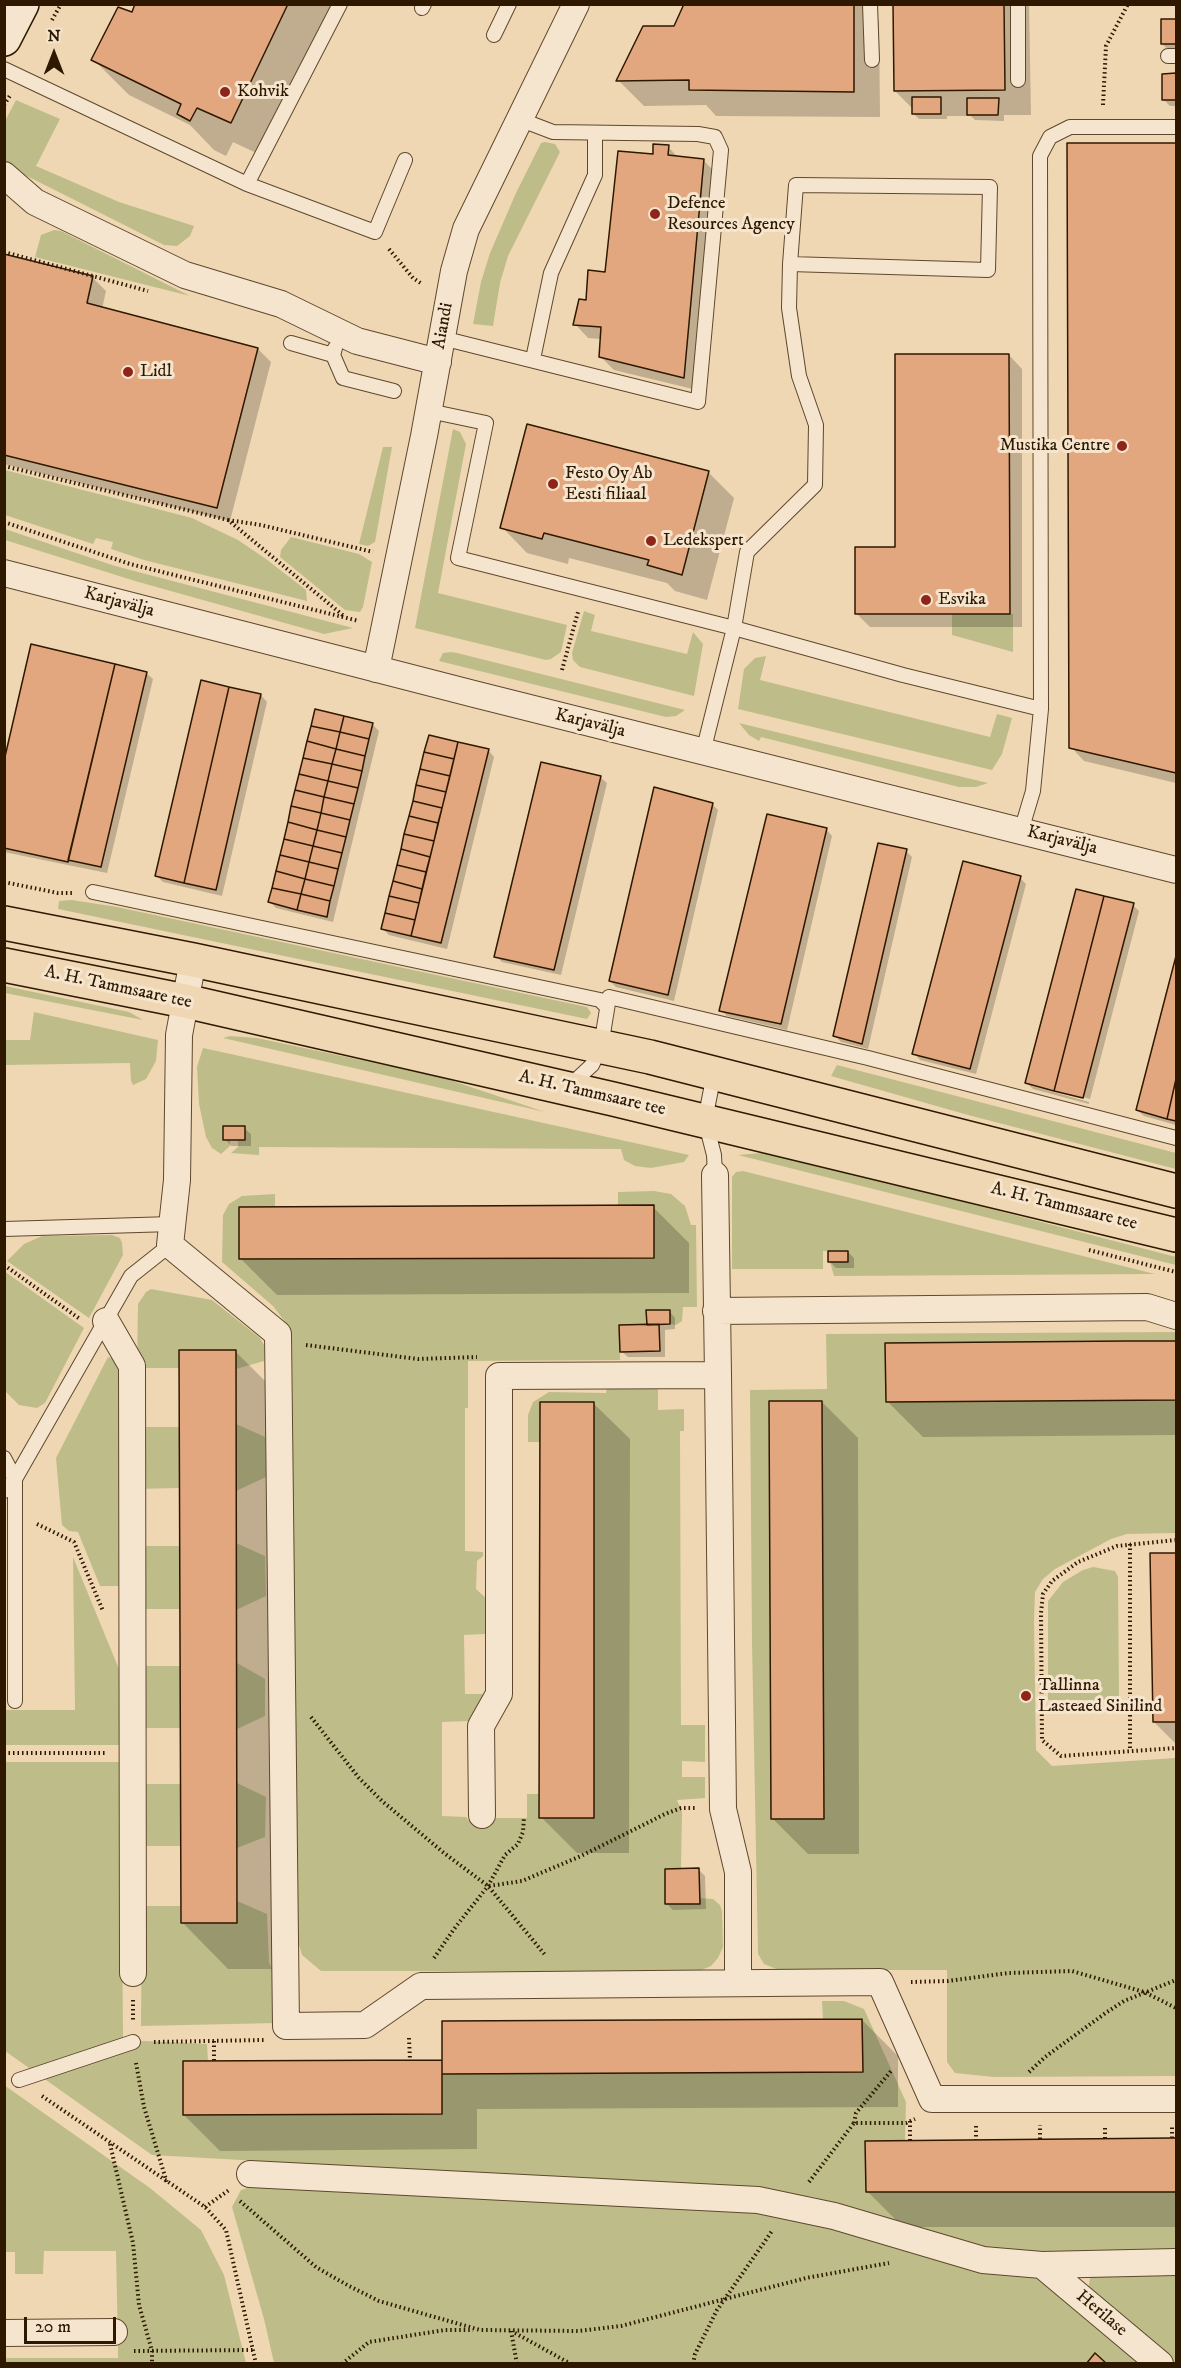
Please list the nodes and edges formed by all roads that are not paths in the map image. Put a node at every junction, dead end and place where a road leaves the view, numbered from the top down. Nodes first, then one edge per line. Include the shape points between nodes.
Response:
1 (22, 4) edge
2 (340, 4) edge
3 (509, 4) edge
4 (576, 4) edge
5 (870, 4) edge
6 (1018, 4) edge
7 (494, 35) dead end
8 (4, 39) edge
9 (872, 60) dead end
10 (4, 69) edge
11 (1018, 80) dead end
12 (519, 119) junction
13 (1176, 127) edge
14 (595, 133) junction
15 (405, 160) dead end
16 (4, 175) edge
17 (248, 184) junction
18 (4, 200) edge
19 (35, 202) junction
20 (790, 264) junction
21 (291, 343) dead end
22 (336, 343) junction
23 (440, 350) junction
24 (533, 359) junction
25 (394, 391) dead end
26 (429, 411) junction
27 (4, 573) edge
28 (734, 628) junction
29 (376, 669) junction
30 (1041, 709) junction
31 (703, 752) junction
32 (1021, 831) junction
33 (1176, 870) edge
34 (93, 892) road end
35 (4, 922) edge
36 (193, 960) junction
37 (4, 965) edge
38 (185, 1001) junction
39 (607, 1008) junction
40 (601, 1046) junction
41 (714, 1072) junction
42 (550, 1084) junction
43 (705, 1120) junction
44 (1176, 1138) edge
45 (715, 1175) joint
46 (1176, 1191) edge
47 (4, 1229) edge
48 (171, 1235) junction
49 (1176, 1235) edge
50 (716, 1311) junction
51 (1176, 1316) edge
52 (102, 1327) junction
53 (718, 1375) junction
54 (4, 1458) edge
55 (15, 1479) junction
56 (4, 1491) edge
57 (15, 1701) dead end
58 (482, 1815) dead end
59 (133, 1973) road end
60 (738, 1982) junction
61 (133, 2042) road end
62 (19, 2080) road end
63 (1176, 2099) edge
64 (250, 2174) dead end
65 (1176, 2262) edge
66 (1042, 2265) junction
67 (4, 2332) edge
68 (119, 2342) road end
69 (1160, 2364) edge

1 - 8 street
2 - 17 lane
3 - 7 lane
4 - 12 street, Aiandi
5 - 9 lane
6 - 11 lane
10 - 17 lane
12 - 14 lane via 553,132
12 - 23 street, Aiandi via 466,229
13 - 30 lane via 1070,127 1050,137 1040,156
14 - 24 lane via 595,176 551,273
14 - 24 lane via 698,134 715,137 721,150 698,402
15 - 17 lane via 375,232
16 - 19 street
18 - 19 street
19 - 22 street via 185,275 281,304
20 - 20 lane via 796,185 990,187 988,270
20 - 28 lane via 789,308 799,376 816,425 815,485 747,552
21 - 22 lane
22 - 23 street via 357,341
22 - 25 lane via 343,378
23 - 24 lane
23 - 26 street, Aiandi
26 - 28 lane via 486,423 458,558
26 - 29 street, Aiandi
27 - 29 street, Karjavälja
28 - 30 lane
28 - 31 lane
29 - 31 street, Karjavälja
30 - 32 lane via 1033,791
31 - 32 street, Karjavälja
32 - 33 street, Karjavälja
34 - 39 lane via 575,994 600,1000
35 - 36 main road
36 - 38 street
36 - 40 main road
37 - 38 main road, A. H. Tammsaare tee
38 - 42 main road, A. H. Tammsaare tee
38 - 48 street via 179,1035 177,1180
39 - 40 lane
39 - 44 lane via 609,997 868,1058
40 - 41 main road
40 - 42 lane via 592,1065 577,1079
41 - 43 lane
41 - 46 main road
42 - 43 main road, A. H. Tammsaare tee
43 - 45 lane
43 - 49 main road, A. H. Tammsaare tee
45 - 50 street
47 - 48 lane
48 - 52 lane via 131,1276
48 - 60 street via 278,1334 286,2026 365,2025 421,1986
50 - 51 street via 1146,1307
50 - 53 street
52 - 55 lane
52 - 59 street via 132,1366
53 - 58 street via 499,1376 499,1694 481,1726
53 - 60 street via 723,1809 738,1872
54 - 55 lane
55 - 56 lane
55 - 57 lane
60 - 63 street via 880,1982 932,2098
61 - 62 lane
64 - 66 street via 758,2200 834,2216 982,2260
65 - 66 street
66 - 69 street, Herilase
67 - 68 street

